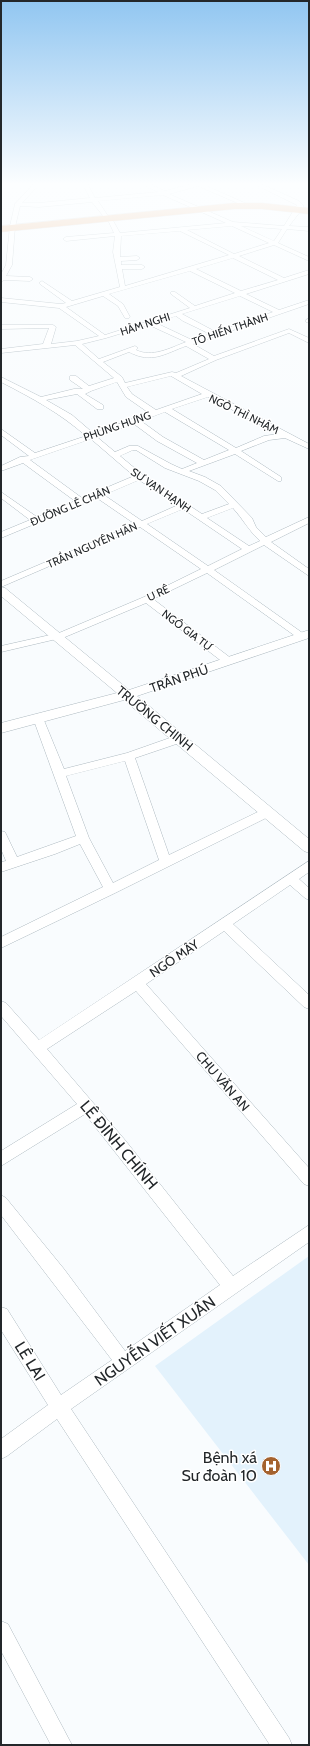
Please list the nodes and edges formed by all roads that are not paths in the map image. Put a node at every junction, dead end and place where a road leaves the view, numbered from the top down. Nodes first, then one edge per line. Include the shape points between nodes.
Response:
1 (9, 264) edge
2 (118, 264) edge
3 (205, 264) edge
4 (250, 264) edge
5 (142, 267) dead end
6 (191, 269) junction
7 (120, 271) junction
8 (309, 272) edge
9 (133, 274) dead end
10 (2, 279) edge
11 (30, 279) dead end
12 (283, 280) junction
13 (42, 283) dead end
14 (123, 289) junction
15 (173, 293) dead end
16 (104, 294) junction
17 (240, 294) junction
18 (1, 300) edge
19 (309, 302) edge
20 (71, 303) junction
21 (61, 306) junction
22 (194, 308) junction
23 (278, 312) junction
24 (177, 314) junction
25 (127, 317) dead end
26 (150, 322) junction
27 (1, 327) edge
28 (215, 334) junction
29 (104, 337) junction
30 (309, 341) edge
31 (77, 343) junction
32 (189, 343) junction
33 (46, 347) junction
34 (1, 351) edge
35 (214, 359) junction
36 (99, 361) junction
37 (177, 376) junction
38 (73, 378) dead end
39 (1, 379) edge
40 (121, 382) junction
41 (85, 390) junction
42 (208, 394) junction
43 (40, 399) junction
44 (100, 407) dead end
45 (166, 409) junction
46 (155, 413) junction
47 (135, 421) junction
48 (1, 432) edge
49 (287, 435) junction
50 (90, 436) junction
51 (309, 446) edge
52 (236, 451) junction
53 (115, 455) junction
54 (34, 456) junction
55 (24, 460) junction
56 (203, 463) junction
57 (1, 469) edge
58 (183, 471) junction
59 (140, 477) junction
60 (278, 479) dead end
61 (1, 494) edge
62 (97, 494) junction
63 (80, 501) junction
64 (234, 505) junction
65 (183, 506) junction
66 (201, 517) junction
67 (36, 520) junction
68 (309, 520) edge
69 (141, 524) junction
70 (1, 535) edge
71 (266, 541) junction
72 (247, 549) junction
73 (207, 569) junction
74 (309, 573) edge
75 (1, 584) edge
76 (1, 590) edge
77 (146, 599) junction
78 (60, 635) junction
79 (305, 635) edge
80 (1, 650) edge
81 (228, 661) junction
82 (130, 694) junction
83 (38, 718) junction
84 (1, 728) edge
85 (181, 738) junction
86 (129, 756) junction
87 (60, 774) junction
88 (268, 812) junction
89 (1, 835) edge
90 (83, 838) junction
91 (309, 838) edge
92 (309, 847) edge
93 (166, 863) junction
94 (13, 864) junction
95 (309, 866) edge
96 (1, 867) edge
97 (291, 879) junction
98 (111, 890) junction
99 (309, 895) edge
100 (224, 924) junction
101 (1, 943) edge
102 (137, 983) junction
103 (309, 1003) edge
104 (1, 1007) edge
105 (38, 1048) junction
106 (86, 1106) junction
107 (1, 1160) edge
108 (309, 1179) edge
109 (1, 1203) edge
110 (309, 1233) edge
111 (232, 1288) junction
112 (1, 1315) edge
113 (124, 1363) junction
114 (60, 1407) junction
115 (1, 1450) edge
116 (1, 1631) edge
117 (62, 1745) edge
118 (282, 1745) edge

1 - 10 street
2 - 7 street
3 - 6 street
4 - 12 street
5 - 7 street
6 - 14 street
6 - 17 street
7 - 9 street
7 - 14 street
8 - 12 street, HÀM NGHI
10 - 11 street
12 - 17 street, HÀM NGHI
13 - 20 street
14 - 16 street
15 - 22 street
16 - 20 street
16 - 25 street via 121,306
17 - 22 street, HÀM NGHI
17 - 23 street
18 - 21 street
19 - 23 street, TÔ HIẾN THÀNH
20 - 21 street
21 - 29 street
22 - 24 street, HÀM NGHI
23 - 28 street, TÔ HIẾN THÀNH
24 - 26 street, HÀM NGHI
24 - 28 street
26 - 29 street, HÀM NGHI
26 - 32 street
27 - 33 street via 51,326
28 - 32 street, TÔ HIẾN THÀNH
29 - 31 street, HÀM NGHI
30 - 35 street via 289,332
31 - 33 street, HÀM NGHI
31 - 36 street, PHÙNG HƯNG
32 - 35 street
32 - 36 street, TÔ HIẾN THÀNH via 152,356 142,356 132,349
33 - 34 street, HÀM NGHI
35 - 37 street
36 - 40 street, PHÙNG HƯNG
37 - 40 street via 167,374
37 - 42 street
38 - 41 street
39 - 43 street, SƯ VẠN HẠNH via 10,388
40 - 41 street
40 - 46 street, PHÙNG HƯNG via 128,394
41 - 43 street
41 - 44 street via 80,394
42 - 45 street, NGÔ THÌ NHẬM
42 - 49 street, NGÔ THÌ NHẬM
43 - 50 street, SƯ VẠN HẠNH via 69,417
45 - 46 street, NGÔ THÌ NHẬM
45 - 52 street
46 - 47 street, PHÙNG HƯNG
47 - 50 street, PHÙNG HƯNG
47 - 56 street via 160,439
48 - 54 street
49 - 51 street, NGÔ THÌ NHẬM
49 - 52 street via 267,438
50 - 53 street, SƯ VẠN HẠNH
50 - 54 street, PHÙNG HƯNG
52 - 56 street
52 - 60 street
53 - 58 street, SƯ VẠN HẠNH via 138,448 153,458
53 - 59 street, SƯ VẠN HẠNH
54 - 55 street, PHÙNG HƯNG
55 - 57 street, PHÙNG HƯNG
55 - 63 street
56 - 58 street
58 - 64 street, SƯ VẠN HẠNH via 218,488
59 - 62 street, ĐƯỜNG LÊ CHÂN
59 - 65 street, SƯ VẠN HẠNH
61 - 67 street
62 - 63 street, ĐƯỜNG LÊ CHÂN
62 - 69 street
63 - 67 street, ĐƯỜNG LÊ CHÂN
64 - 66 street, SƯ VẠN HẠNH
64 - 71 street, SƯ VẠN HẠNH
65 - 66 street, SƯ VẠN HẠNH
65 - 69 street, TRẦN NGUYÊN HÃN
66 - 72 street
67 - 70 street, ĐƯỜNG LÊ CHÂN
68 - 71 street, U RÊ
69 - 73 street
69 - 75 street, TRẦN NGUYÊN HÃN
71 - 72 street, U RÊ
71 - 74 street, SƯ VẠN HẠNH
72 - 73 street, U RÊ
73 - 77 street, U RÊ
73 - 79 street
75 - 78 street, TRƯỜNG CHINH
76 - 78 street, TRƯỜNG CHINH
77 - 78 street, U RÊ
77 - 81 street, NGÔ GIA TỰ
78 - 80 street, U RÊ
78 - 82 street, TRƯỜNG CHINH
79 - 81 street, TRẦN PHÚ
81 - 82 street, TRẦN PHÚ
82 - 83 street, TRẦN PHÚ
82 - 85 street, TRƯỜNG CHINH
82 - 91 street, TRƯỜNG CHINH
83 - 84 street, TRẦN PHÚ
83 - 87 street
85 - 86 street
85 - 88 street, TRƯỜNG CHINH
86 - 87 street
86 - 93 street
87 - 90 street
88 - 92 street, TRƯỜNG CHINH
88 - 93 street
89 - 94 street
90 - 94 street
90 - 98 street
93 - 98 street
94 - 96 street
95 - 97 street, NGÔ MÂY
97 - 99 street
97 - 100 street, NGÔ MÂY
98 - 101 street
100 - 102 street, NGÔ MÂY
100 - 103 street
102 - 105 street, NGÔ MÂY
102 - 108 street, CHU VĂN AN
104 - 105 street, LÊ ĐÌNH CHÍNH
105 - 106 street, LÊ ĐÌNH CHÍNH
106 - 107 street
106 - 111 street, LÊ ĐÌNH CHÍNH via 158,1192
109 - 113 street
110 - 111 street, NGUYỄN VIẾT XUÂN
111 - 113 street, NGUYỄN VIẾT XUÂN
112 - 114 street, LÊ LAI
113 - 114 street, NGUYỄN VIẾT XUÂN
114 - 115 street, NGUYỄN VIẾT XUÂN
114 - 118 street, LÊ LAI
116 - 117 street

